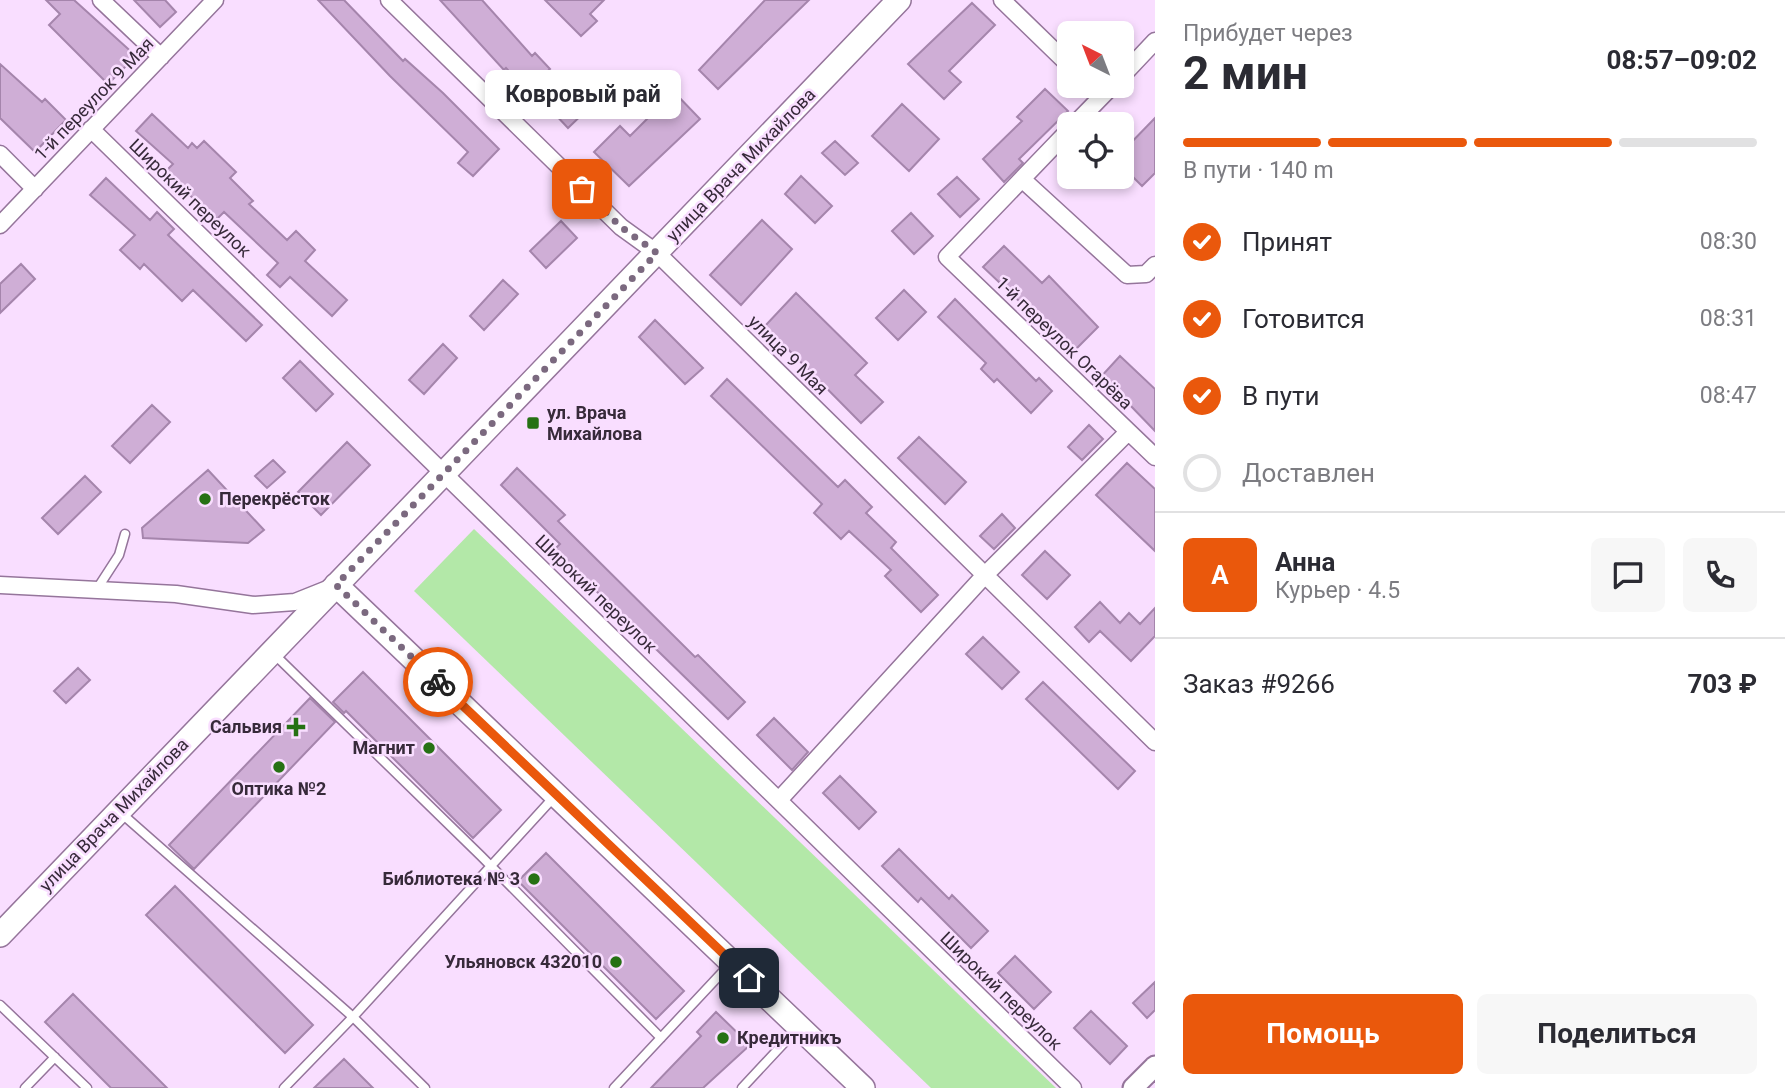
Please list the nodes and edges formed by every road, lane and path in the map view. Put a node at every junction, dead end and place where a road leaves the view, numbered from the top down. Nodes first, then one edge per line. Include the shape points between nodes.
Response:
1 (101, 0) edge
2 (215, 0) edge
3 (389, 0) edge
4 (899, 0) edge
5 (1002, 0) edge
6 (1155, 41) edge
7 (1057, 53) edge
8 (161, 57) junction
9 (1134, 63) edge
10 (1095, 98) edge
11 (1084, 112) edge
12 (91, 129) junction
13 (1057, 143) edge
14 (0, 154) edge
15 (1022, 179) junction
16 (35, 189) junction
17 (0, 225) edge
18 (657, 253) junction
19 (1155, 265) edge
20 (1128, 432) junction
21 (1155, 457) edge
22 (444, 473) junction
23 (125, 534) dead end
24 (984, 576) junction
25 (336, 585) junction
26 (0, 586) edge
27 (97, 589) junction
28 (271, 652) junction
29 (1155, 742) edge
30 (556, 795) junction
31 (779, 800) junction
32 (118, 811) junction
33 (490, 865) junction
34 (0, 935) edge
35 (732, 962) junction
36 (0, 1005) edge
37 (353, 1017) junction
38 (799, 1026) junction
39 (661, 1038) junction
40 (55, 1057) junction
41 (1155, 1066) edge
42 (25, 1088) edge
43 (88, 1088) edge
44 (284, 1088) edge
45 (425, 1088) edge
46 (614, 1088) edge
47 (742, 1088) edge
48 (863, 1088) edge
49 (1073, 1088) edge
50 (1133, 1088) edge

1 - 8 street
2 - 8 street, 1-й переулок 9 Мая
3 - 18 street, улица 9 Мая via 621,227
4 - 18 main road, улица Врача Михайлова
5 - 7 street
6 - 9 street
8 - 12 street, 1-й переулок 9 Мая
10 - 11 street
12 - 16 street, 1-й переулок 9 Мая
12 - 22 street, Широкий переулок
13 - 15 street
14 - 16 street
15 - 19 street via 1127,275 1146,274
15 - 20 street, 1-й переулок Огарёва via 947,257
16 - 17 street, 1-й переулок 9 Мая
18 - 22 main road, улица Врача Михайлова
18 - 24 street, улица 9 Мая
20 - 21 street, 1-й переулок Огарёва
20 - 24 street
22 - 25 main road, улица Врача Михайлова
22 - 31 street, Широкий переулок
23 - 27 lane via 119,555
24 - 29 street, улица 9 Мая
24 - 31 street
25 - 27 street via 295,602 253,605
25 - 28 main road, улица Врача Михайлова
25 - 30 main road
26 - 27 street
28 - 32 main road, улица Врача Михайлова
28 - 33 lane
30 - 33 lane
30 - 35 main road
31 - 49 street, Широкий переулок
32 - 34 main road, улица Врача Михайлова
32 - 37 lane
33 - 37 lane
33 - 39 lane
35 - 38 main road
35 - 39 lane
36 - 40 lane
37 - 44 lane
37 - 45 lane
38 - 47 lane
38 - 48 main road
39 - 46 lane
40 - 42 lane
40 - 43 lane
41 - 50 street

